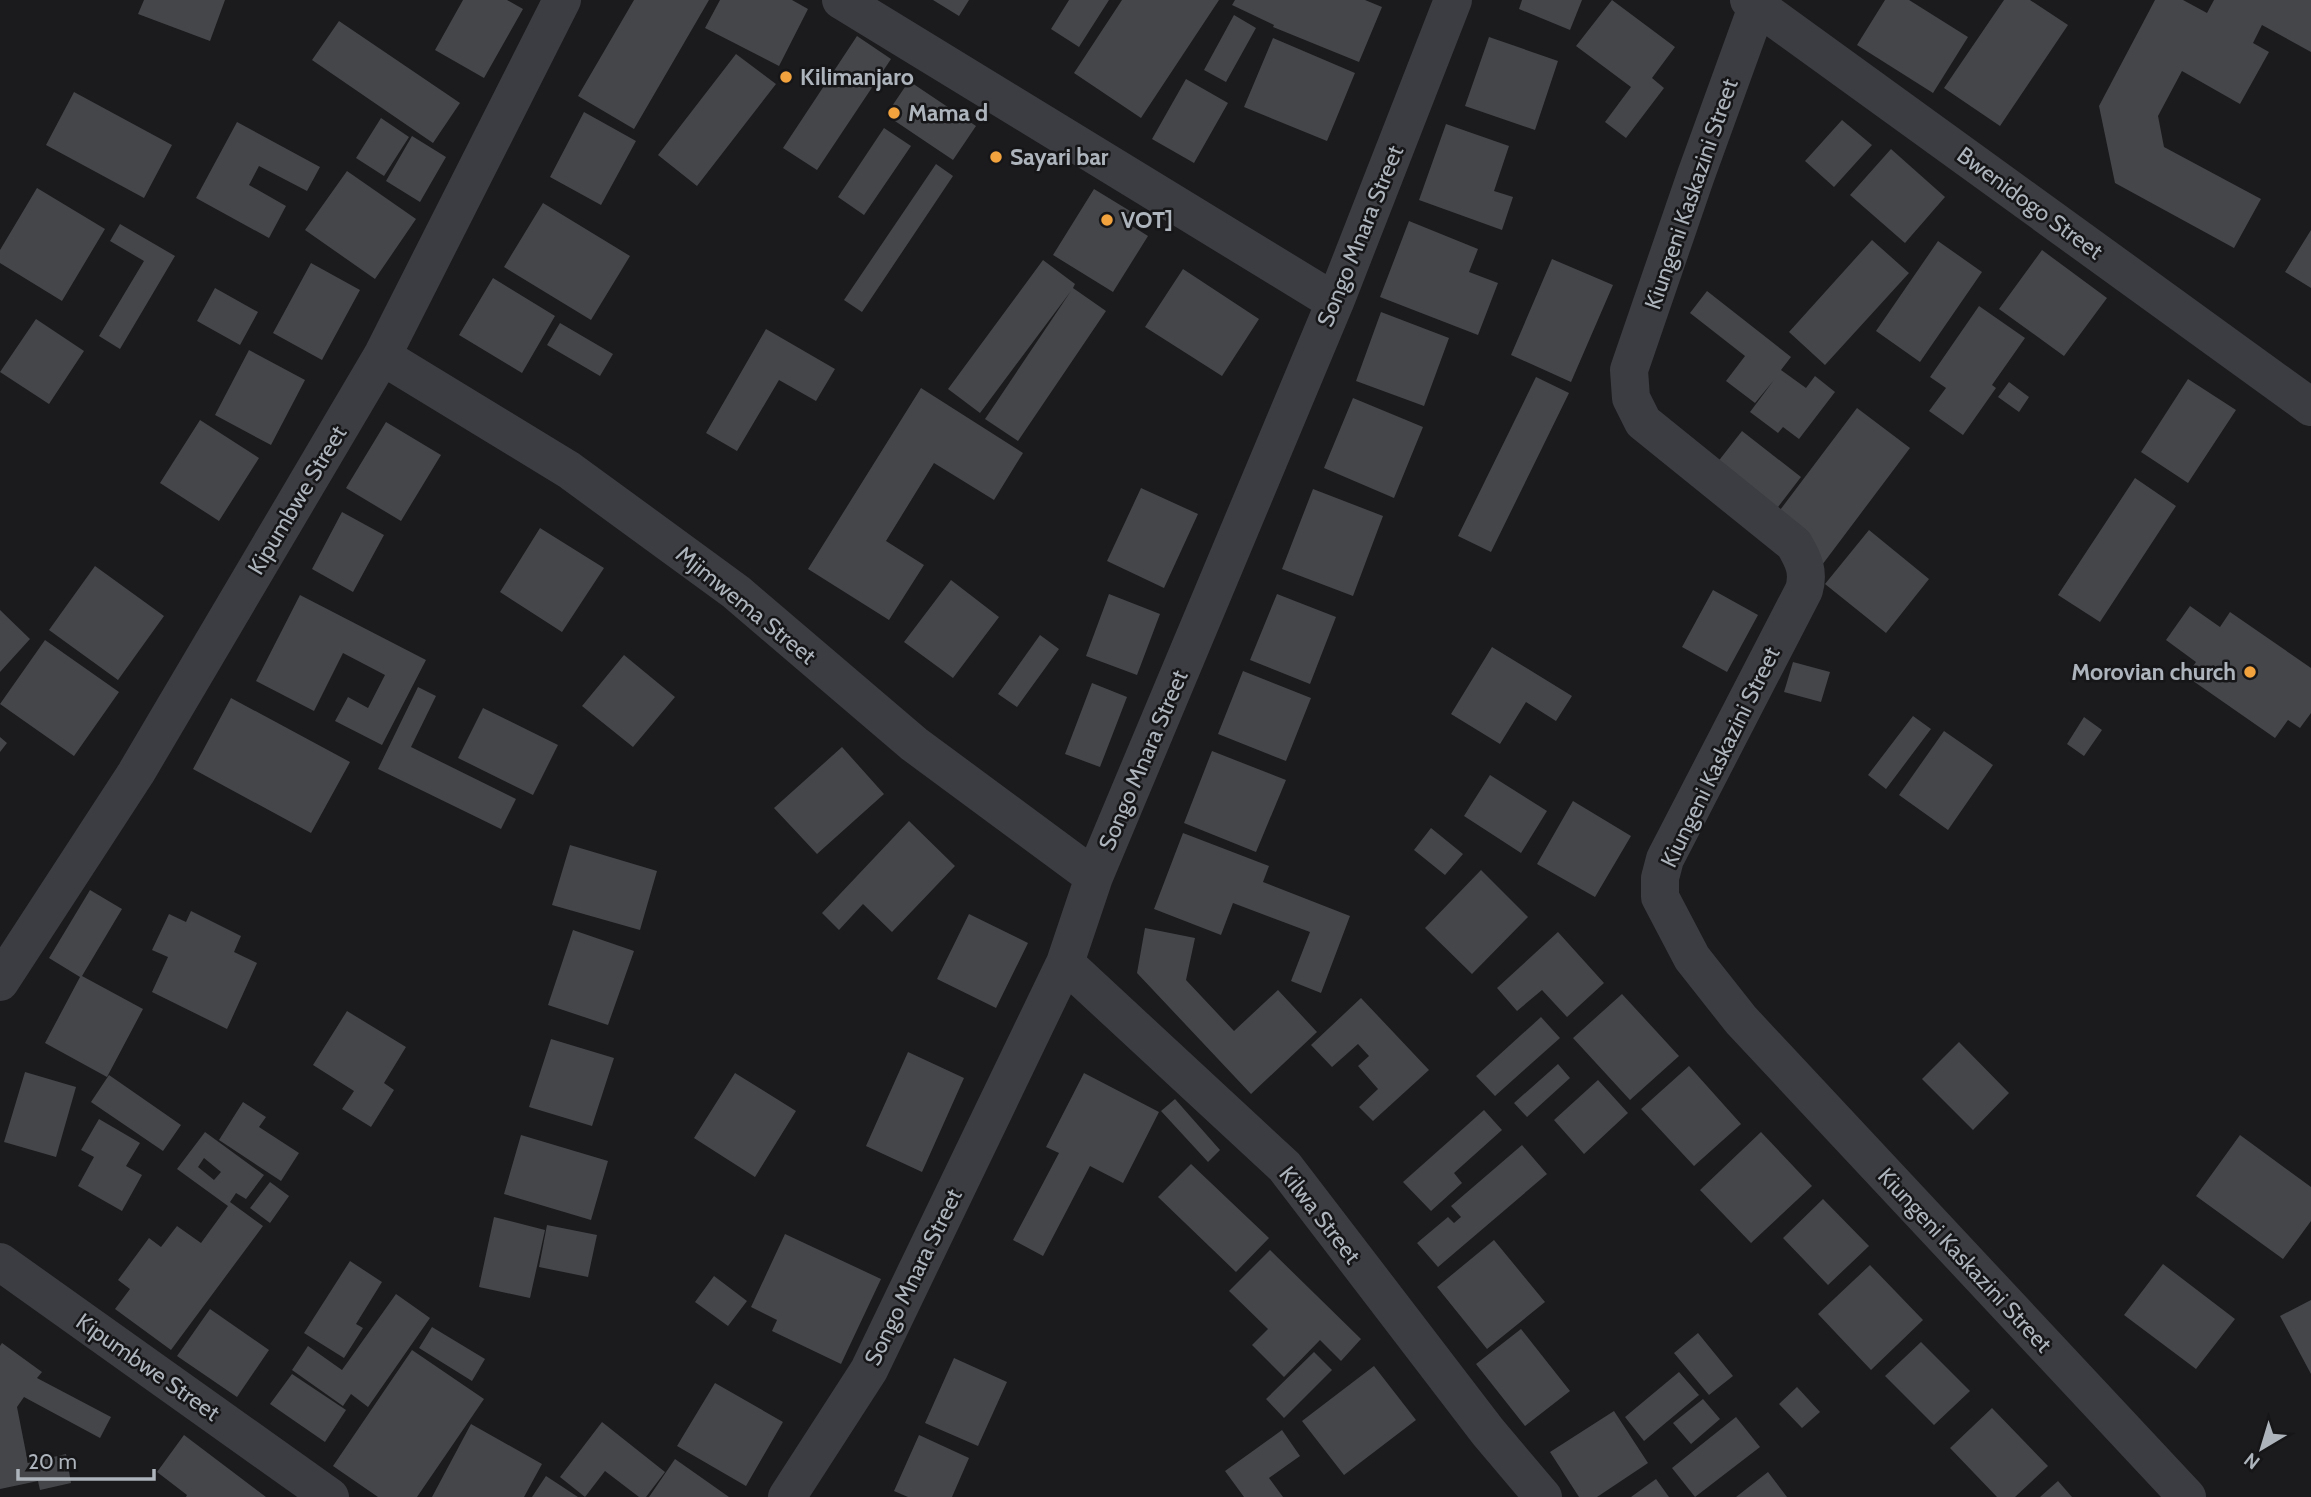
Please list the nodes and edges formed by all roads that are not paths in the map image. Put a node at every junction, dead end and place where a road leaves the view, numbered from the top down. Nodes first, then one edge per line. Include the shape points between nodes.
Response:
1 (562, 0) edge
2 (841, 0) edge
3 (1453, 0) edge
4 (1753, 3) edge
5 (1335, 302) junction
6 (382, 356) junction
7 (2311, 407) edge
8 (1094, 877) junction
9 (1065, 963) junction
10 (0, 982) edge
11 (0, 1262) edge
12 (330, 1497) edge
13 (787, 1497) edge
14 (1543, 1497) edge
15 (2187, 1497) edge

1 - 6 street, Kipumbwe Street
2 - 5 street
3 - 5 street, Songo Mnara Street
4 - 7 street, Bwenidogo Street
4 - 15 street, Kiungeni Kaskazini Street via 1629,370 1631,398 1643,422 1794,544 1808,575 1665,859 1660,897 1692,958 1741,1020
5 - 8 street, Songo Mnara Street
6 - 8 street, Mjimwema Street via 569,470 725,584 914,744
6 - 10 street, Kipumbwe Street via 136,773
8 - 9 street, Songo Mnara Street
9 - 13 street, Songo Mnara Street via 869,1370
9 - 14 street, Kilwa Street via 1285,1167
11 - 12 street, Kipumbwe Street

